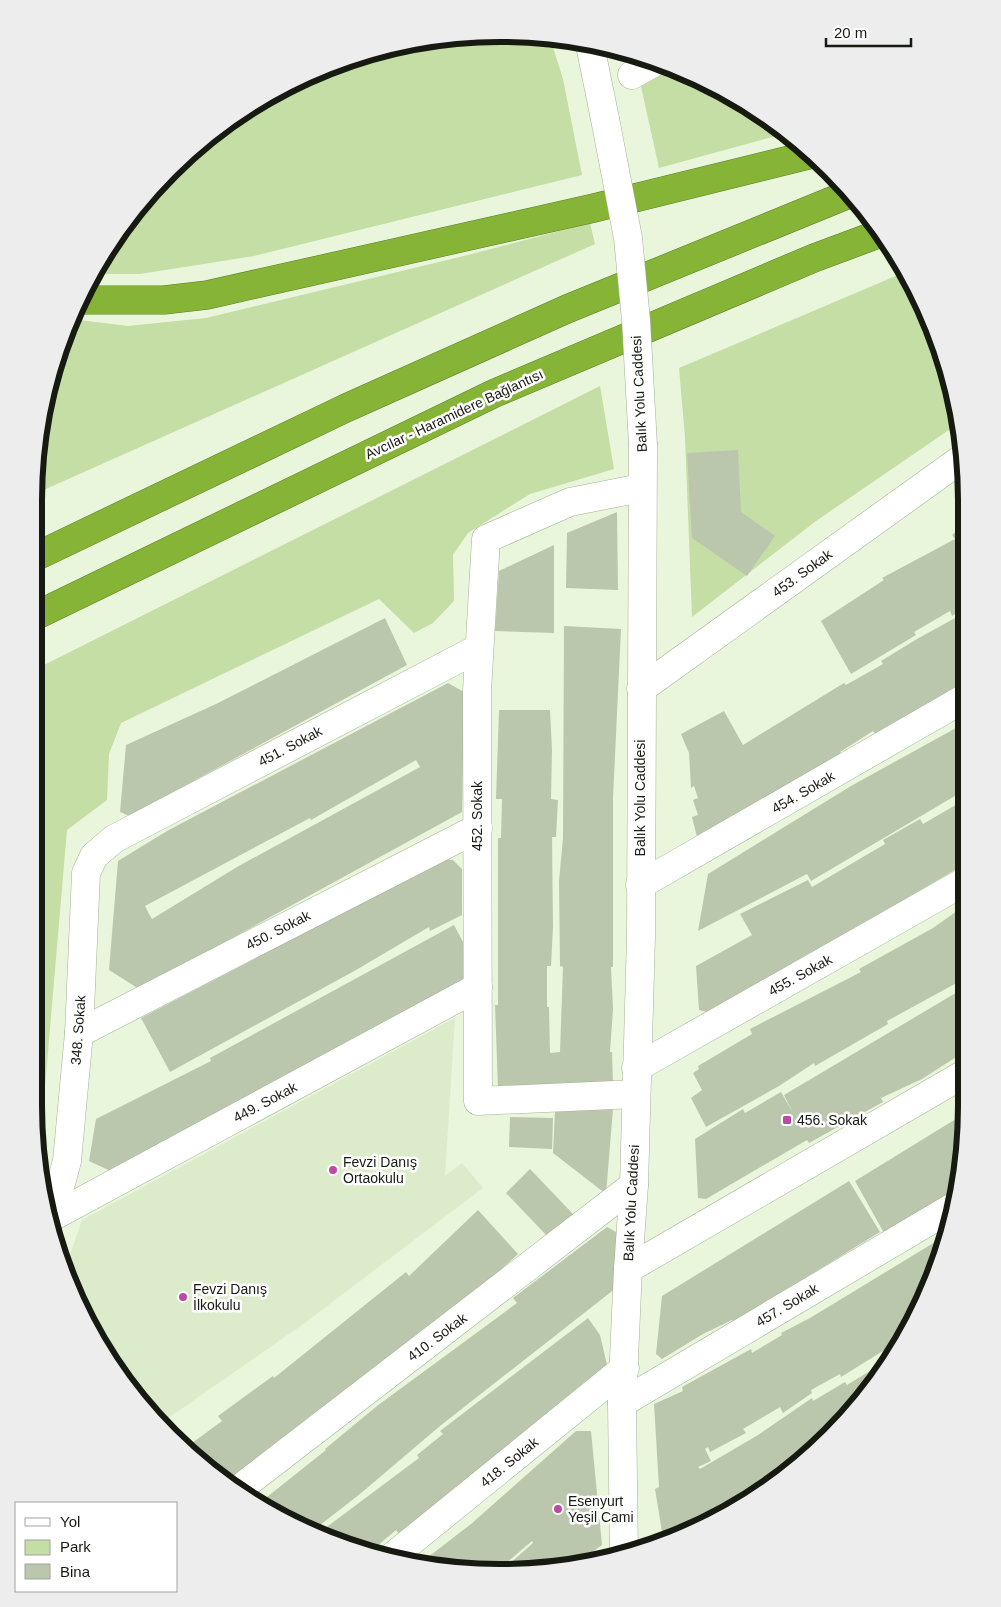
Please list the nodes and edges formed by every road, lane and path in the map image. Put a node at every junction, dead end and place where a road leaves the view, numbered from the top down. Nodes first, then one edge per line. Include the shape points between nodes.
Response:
1 (591, 51) edge
2 (803, 157) edge
3 (842, 196) edge
4 (874, 236) edge
5 (89, 300) edge
6 (957, 462) edge
7 (641, 488) junction
8 (42, 554) edge
9 (42, 613) edge
10 (479, 648) junction
11 (641, 689) junction
12 (958, 702) edge
13 (478, 828) junction
14 (103, 847) joint
15 (958, 885) edge
16 (640, 886) junction
17 (478, 987) junction
18 (79, 1032) junction
19 (636, 1068) junction
20 (958, 1077) edge
21 (636, 1094) junction
22 (634, 1185) junction
23 (54, 1209) edge
24 (946, 1211) edge
25 (55, 1214) edge
26 (628, 1269) junction
27 (625, 1368) junction
28 (622, 1403) junction
29 (244, 1485) edge
30 (624, 1547) edge
31 (397, 1553) edge

1 - 7 street, Balık Yolu Caddesi, bridge via 628,238 643,445
2 - 5 highway via 277,281 164,300
3 - 8 highway via 567,309 346,408
4 - 9 highway, Avcılar - Haramidere Bağlantısı via 495,393
6 - 11 street, 453. Sokak
7 - 10 street, 452. Sokak via 570,502 486,540
7 - 11 street, Balık Yolu Caddesi
10 - 13 street, 452. Sokak
10 - 14 street, 451. Sokak
11 - 16 street, Balık Yolu Caddesi
12 - 16 street, 454. Sokak
13 - 17 street, 452. Sokak
13 - 18 street, 450. Sokak
14 - 18 street, 348. Sokak via 94,856 86,873
15 - 19 street, 455. Sokak
16 - 19 street, Balık Yolu Caddesi
17 - 21 street, 452. Sokak via 478,1101
17 - 25 street, 449. Sokak
18 - 23 street, 348. Sokak via 67,1161
19 - 21 street, Balık Yolu Caddesi
20 - 26 street
21 - 22 street, Balık Yolu Caddesi
22 - 26 street, Balık Yolu Caddesi
22 - 29 street, 410. Sokak
24 - 28 street, 457. Sokak
26 - 27 street, Balık Yolu Caddesi
27 - 28 street, Balık Yolu Caddesi
27 - 31 street, 418. Sokak
28 - 30 street, Balık Yolu Caddesi

